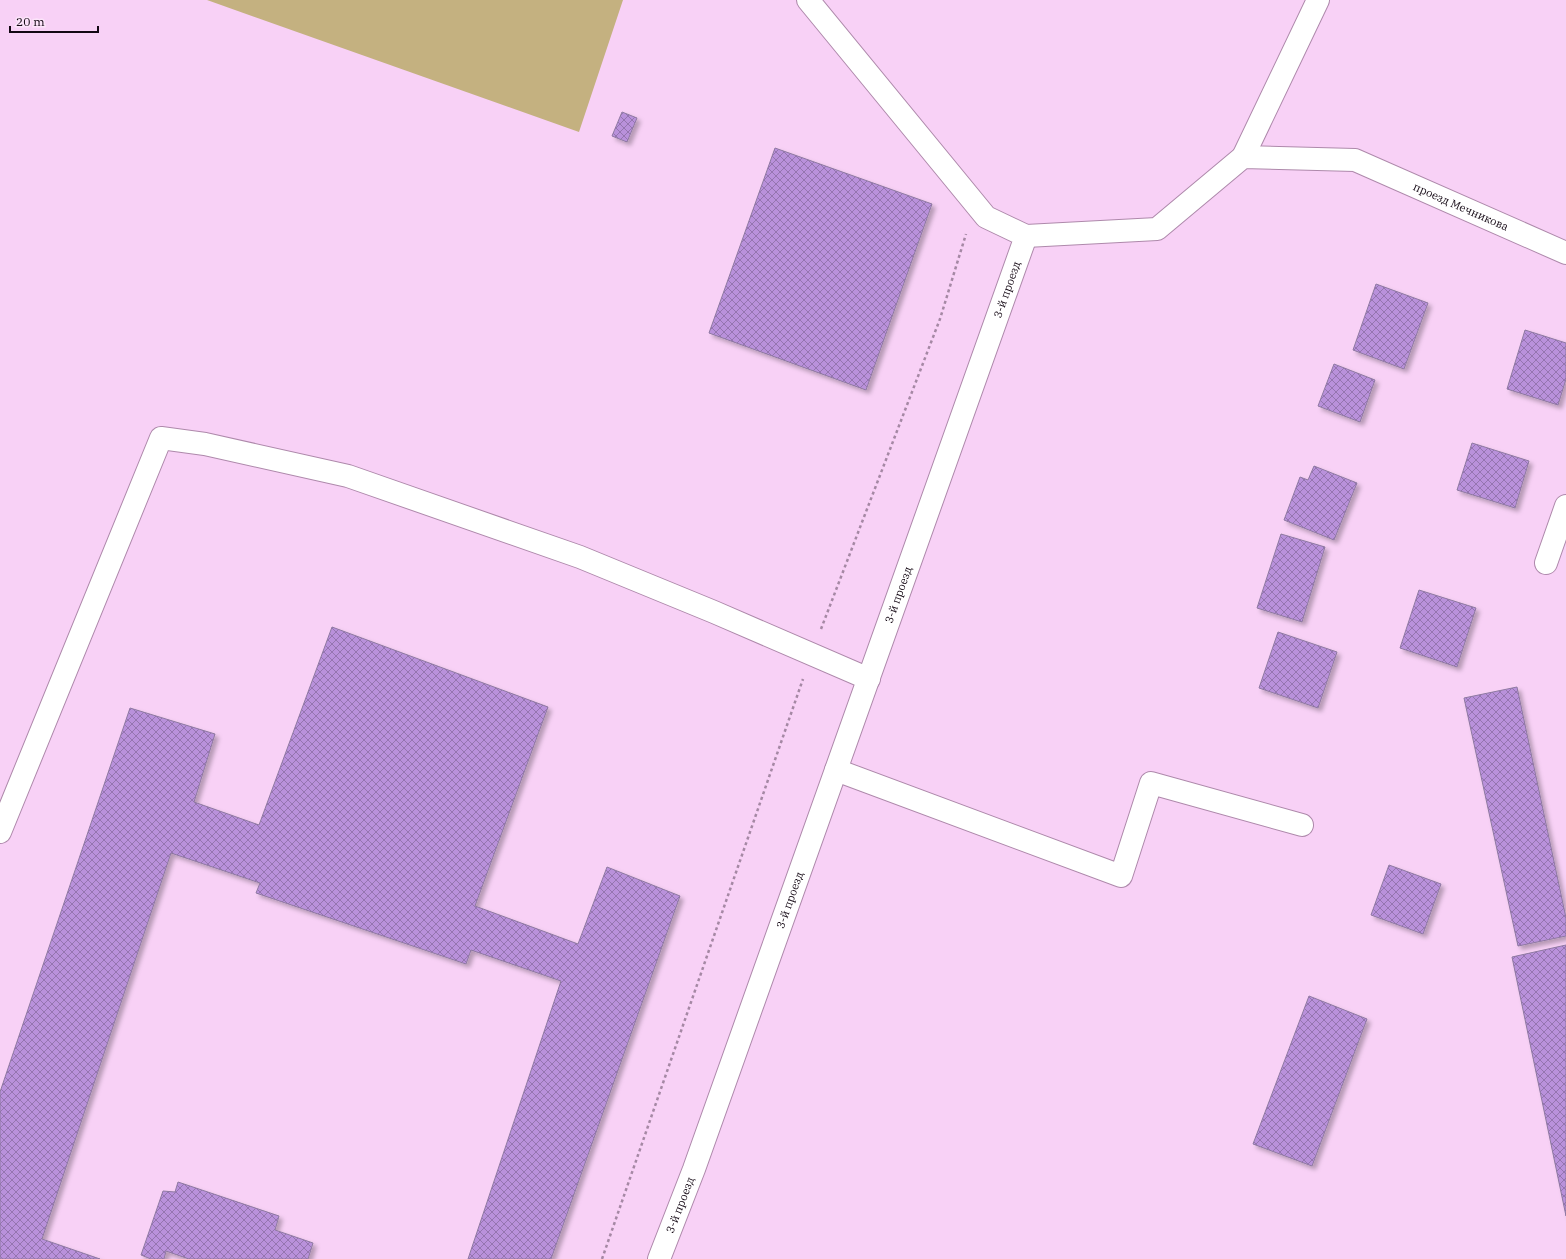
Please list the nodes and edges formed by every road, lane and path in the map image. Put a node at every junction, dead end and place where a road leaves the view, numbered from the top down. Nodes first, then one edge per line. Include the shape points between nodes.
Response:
1 (808, 0) edge
2 (1318, 0) edge
3 (1243, 157) junction
4 (986, 217) junction
5 (1026, 236) junction
6 (1566, 253) edge
7 (1566, 506) edge
8 (1546, 563) dead end
9 (811, 654) junction
10 (869, 679) junction
11 (836, 770) junction
12 (1302, 825) dead end
13 (0, 832) edge
14 (602, 1259) edge
15 (659, 1259) edge

1 - 4 street
2 - 3 street
3 - 5 street via 1157,229
3 - 6 street, проезд Мечникова via 1355,160
4 - 5 street
4 - 9 path via 967,230 940,319
5 - 10 street, 3-й проезд
7 - 8 street
9 - 10 street
9 - 13 street via 580,557 348,476 204,444 161,438
9 - 14 path
10 - 11 street, 3-й проезд
11 - 12 street via 1121,876 1151,783
11 - 15 street, 3-й проезд via 694,1169

